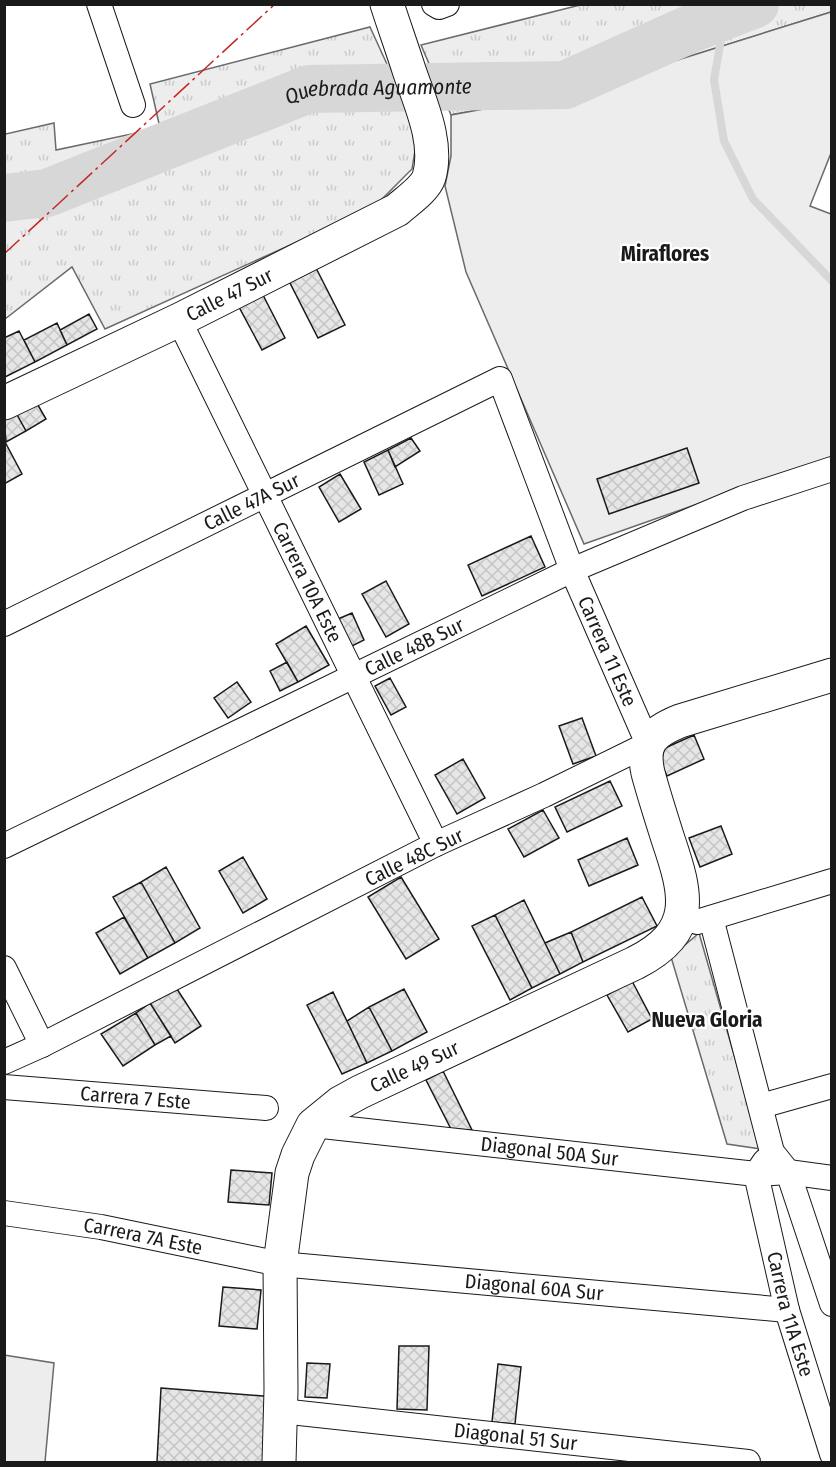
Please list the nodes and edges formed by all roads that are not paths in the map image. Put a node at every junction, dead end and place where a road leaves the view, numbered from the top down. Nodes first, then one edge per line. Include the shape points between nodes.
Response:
1 (99, 4) edge
2 (387, 4) edge
3 (435, 4) edge
4 (447, 4) edge
5 (134, 105) dead end
6 (179, 320) junction
7 (500, 380) joint
8 (4, 403) edge
9 (831, 469) edge
10 (265, 495) junction
11 (572, 570) junction
12 (4, 624) edge
13 (831, 675) edge
14 (354, 676) junction
15 (648, 744) junction
16 (435, 844) junction
17 (4, 846) edge
18 (831, 881) edge
19 (711, 918) junction
20 (675, 929) junction
21 (4, 968) edge
22 (42, 1045) junction
23 (4, 1062) edge
24 (4, 1086) edge
25 (831, 1086) edge
26 (761, 1106) junction
27 (266, 1108) dead end
28 (314, 1125) junction
29 (772, 1152) junction
30 (788, 1172) junction
31 (756, 1174) junction
32 (831, 1178) edge
33 (4, 1214) edge
34 (280, 1264) junction
35 (831, 1304) edge
36 (787, 1310) junction
37 (281, 1411) junction
38 (831, 1454) edge
39 (279, 1462) edge
40 (748, 1462) edge

1 - 5 street
2 - 6 street, Calle 47 Sur via 426,121 431,161 428,179 397,210
3 - 4 street
6 - 8 street, Calle 47 Sur
6 - 10 street, Carrera 10A Este
7 - 10 street, Calle 47A Sur
7 - 11 street, Carrera 11 Este
9 - 11 street, Calle 48B Sur via 743,498
10 - 12 street, Calle 47A Sur
10 - 14 street, Carrera 10A Este
11 - 14 street, Calle 48B Sur
11 - 15 street, Carrera 11 Este
13 - 15 street, Calle 48C Sur via 680,721
14 - 16 street, Carrera 10A Este
14 - 17 street, Calle 48B Sur
15 - 16 street, Calle 48C Sur
15 - 20 street, Carrera 11 Este via 648,773 683,887 681,914
16 - 22 street, Calle 48C Sur
18 - 19 street
19 - 20 street
19 - 26 street
20 - 28 street, Calle 49 Sur via 648,956 360,1092
21 - 22 street
22 - 23 street, Calle 48C Sur
24 - 27 street, Carrera 7 Este
25 - 26 street
26 - 29 street
28 - 31 street, Diagonal 50A Sur
28 - 34 street, Calle 49 Sur via 292,1173
29 - 30 street
29 - 31 street
30 - 31 street, Diagonal 50A Sur
30 - 32 street, Diagonal 50A Sur
30 - 35 street
31 - 36 street, Carrera 11A Este
33 - 34 street, Carrera 7A Este via 101,1227
34 - 36 street, Diagonal 60A Sur
34 - 37 street, Calle 49 Sur
36 - 38 street, Carrera 11A Este
37 - 39 street, Calle 49 Sur
37 - 40 street, Diagonal 51 Sur

